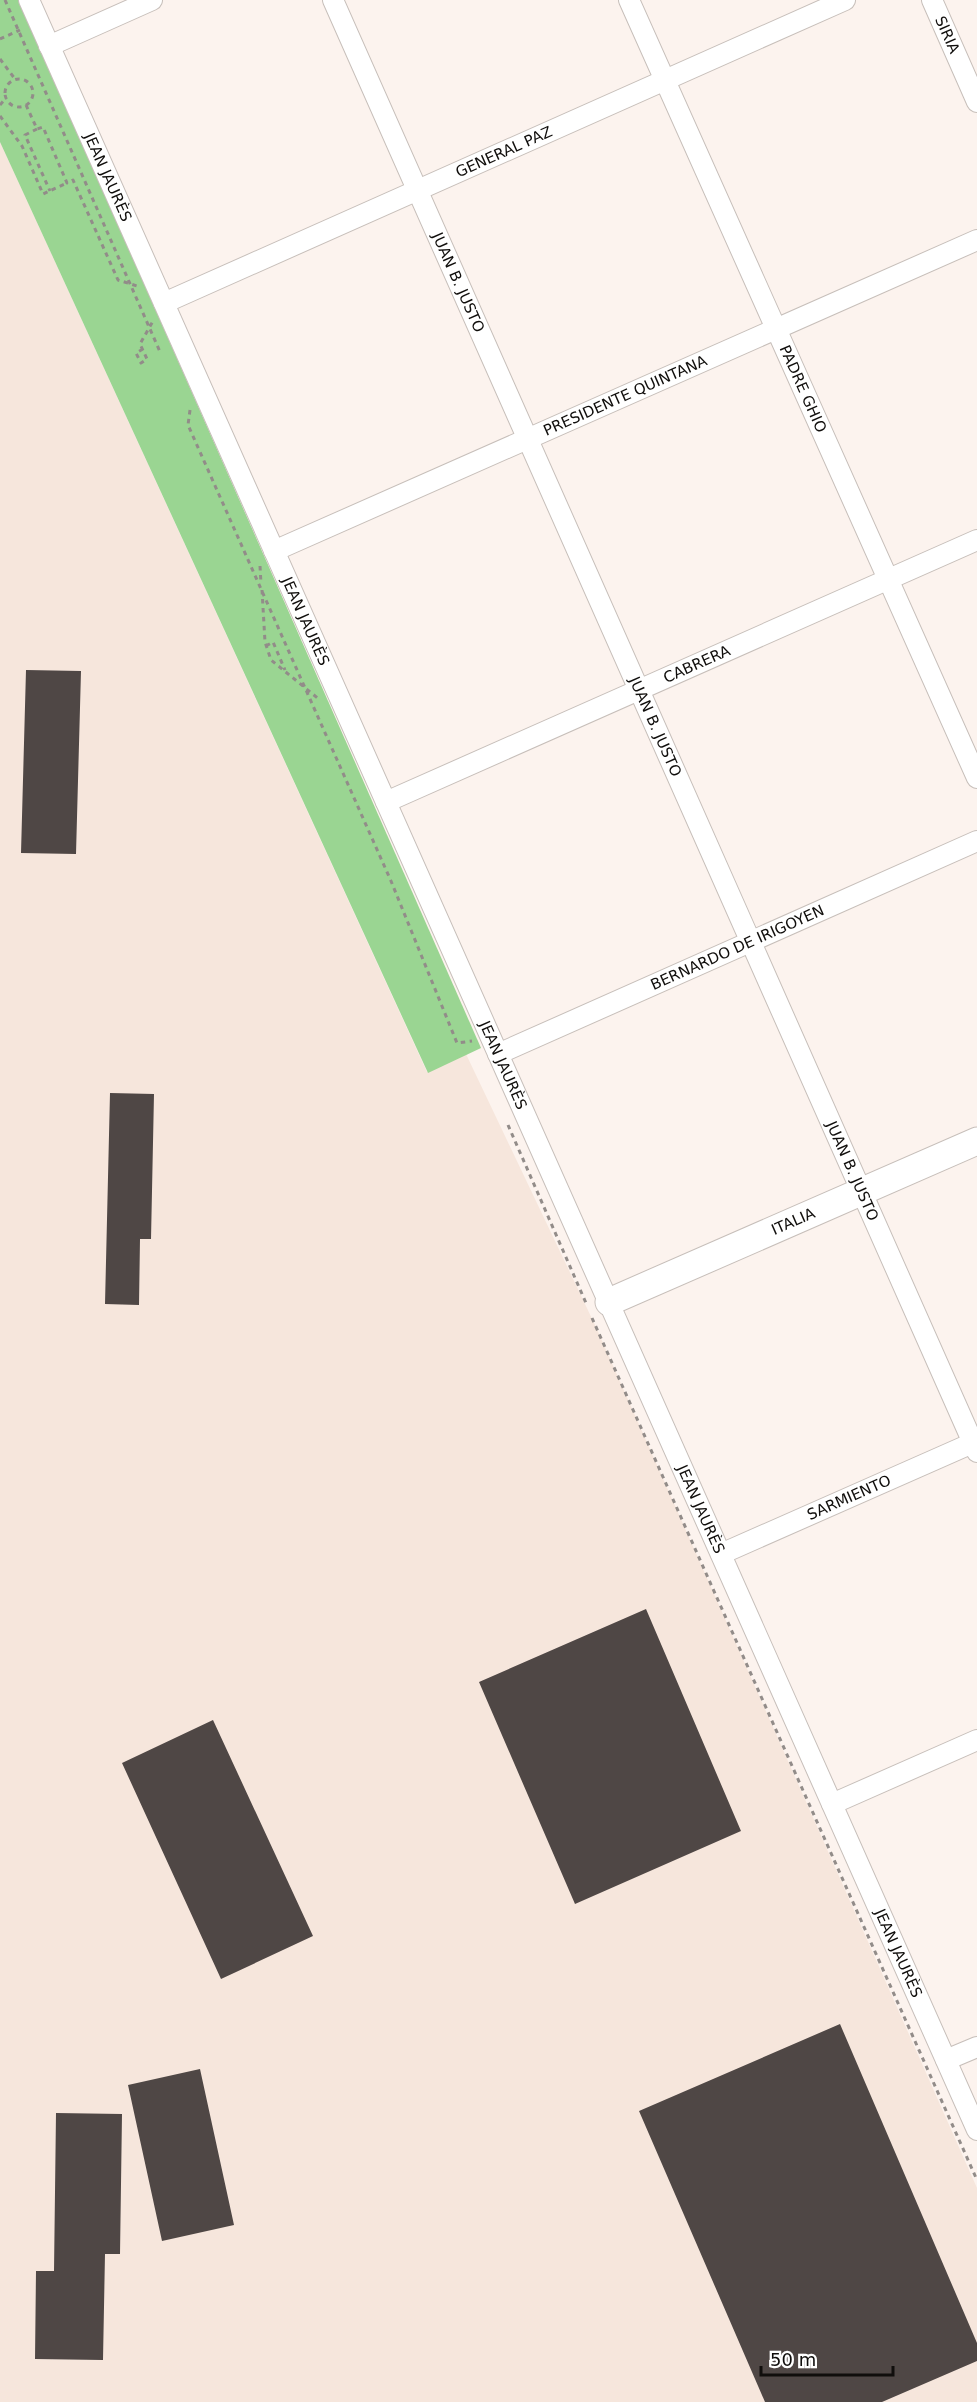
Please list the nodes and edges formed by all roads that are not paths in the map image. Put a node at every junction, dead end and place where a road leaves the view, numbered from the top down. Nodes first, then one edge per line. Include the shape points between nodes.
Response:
1 (29, 0) edge
2 (152, 0) edge
3 (333, 0) edge
4 (629, 0) edge
5 (845, 0) edge
6 (932, 0) edge
7 (49, 46) junction
8 (665, 80) junction
9 (977, 102) edge
10 (418, 190) junction
11 (977, 240) edge
12 (159, 311) junction
13 (776, 329) junction
14 (528, 439) junction
15 (977, 540) edge
16 (267, 556) junction
17 (888, 579) junction
18 (639, 690) junction
19 (977, 778) edge
20 (386, 802) junction
21 (977, 841) edge
22 (751, 942) junction
23 (495, 1046) junction
24 (977, 1141) edge
25 (862, 1192) junction
26 (609, 1302) junction
27 (976, 1445) edge
28 (721, 1554) junction
29 (977, 1740) edge
30 (832, 1804) junction
31 (977, 2047) edge
32 (946, 2060) junction
33 (977, 2130) edge

1 - 7 street, JEAN JAURÈS
2 - 7 street
3 - 10 street, JUAN B. JUSTO
4 - 8 street, PADRE GHIO
5 - 8 street, GENERAL PAZ
6 - 9 street, SIRIA
7 - 12 street, JEAN JAURÈS
8 - 10 street, GENERAL PAZ
8 - 13 street, PADRE GHIO
10 - 12 street, GENERAL PAZ
10 - 14 street, JUAN B. JUSTO
11 - 13 street, PRESIDENTE QUINTANA
12 - 16 street, JEAN JAURÈS
13 - 14 street, PRESIDENTE QUINTANA
13 - 17 street, PADRE GHIO
14 - 16 street, PRESIDENTE QUINTANA
14 - 18 street, JUAN B. JUSTO
15 - 17 street, CABRERA
16 - 20 street, JEAN JAURÈS
17 - 18 street, CABRERA
17 - 19 street, PADRE GHIO
18 - 20 street, CABRERA
18 - 22 street, JUAN B. JUSTO
20 - 23 street, JEAN JAURÈS
21 - 22 street, BERNARDO DE IRIGOYEN
22 - 23 street, BERNARDO DE IRIGOYEN
22 - 25 street, JUAN B. JUSTO
23 - 26 street, JEAN JAURÈS
24 - 25 street, ITALIA
25 - 26 street, ITALIA
25 - 27 street, JUAN B. JUSTO
26 - 28 street, JEAN JAURÈS
27 - 28 street, SARMIENTO
28 - 30 street, JEAN JAURÈS
29 - 30 street
30 - 32 street, JEAN JAURÈS
31 - 32 street
32 - 33 street, JEAN JAURÈS

